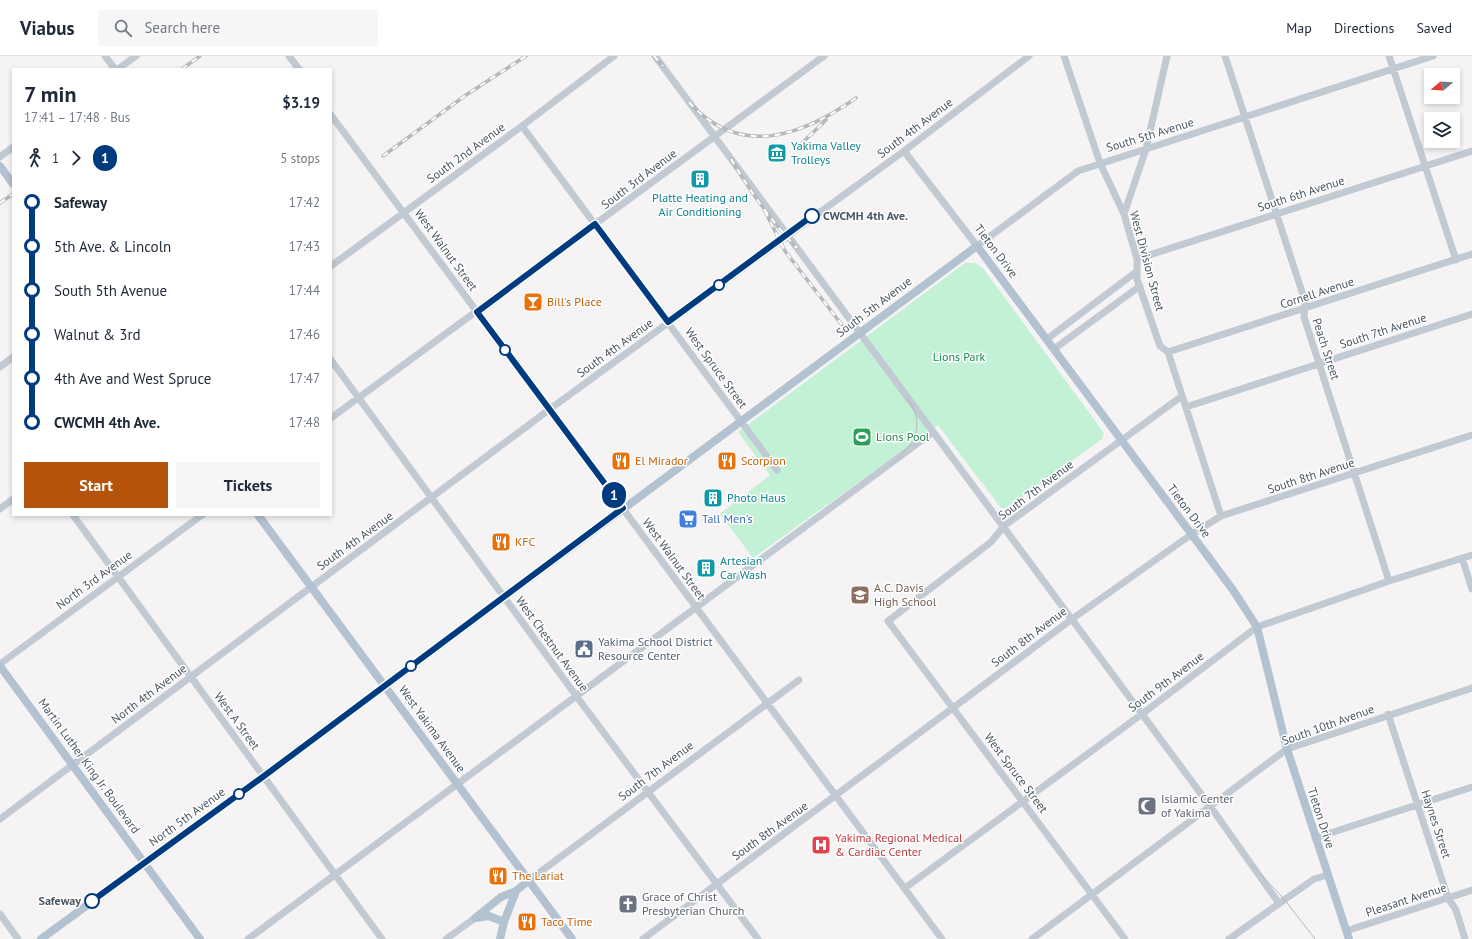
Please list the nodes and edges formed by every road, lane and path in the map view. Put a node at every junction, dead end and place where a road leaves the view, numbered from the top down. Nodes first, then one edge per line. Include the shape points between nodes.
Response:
1 (105, 56) edge
2 (136, 56) edge
3 (289, 56) edge
4 (614, 56) edge
5 (655, 56) edge
6 (824, 56) edge
7 (1029, 56) edge
8 (1064, 56) edge
9 (1167, 56) edge
10 (1225, 56) edge
11 (1389, 56) edge
12 (1433, 56) edge
13 (114, 68) edge
14 (119, 68) edge
15 (298, 68) edge
16 (1393, 69) junction
17 (332, 117) edge
18 (1245, 118) junction
19 (522, 126) junction
20 (714, 136) junction
21 (12, 148) edge
22 (1146, 149) junction
23 (904, 151) junction
24 (1472, 151) edge
25 (0, 157) edge
26 (1100, 163) junction
27 (0, 166) edge
28 (1425, 166) junction
29 (12, 183) edge
30 (404, 212) junction
31 (1276, 213) junction
32 (1124, 214) junction
33 (595, 224) junction
34 (787, 235) junction
35 (977, 246) junction
36 (1472, 254) edge
37 (1137, 259) junction
38 (1456, 260) junction
39 (332, 265) edge
40 (1136, 272) junction
41 (1140, 286) junction
42 (1304, 309) junction
43 (477, 312) junction
44 (1472, 314) edge
45 (668, 322) junction
46 (860, 332) junction
47 (1047, 339) junction
48 (1054, 349) junction
49 (1168, 352) junction
50 (12, 358) edge
51 (332, 361) edge
52 (1319, 363) junction
53 (0, 367) edge
54 (1182, 396) junction
55 (358, 398) junction
56 (1186, 407) junction
57 (550, 409) junction
58 (332, 417) edge
59 (740, 422) junction
60 (933, 432) junction
61 (1472, 435) edge
62 (1121, 440) junction
63 (776, 470) dead end
64 (1356, 473) junction
65 (431, 499) junction
66 (12, 500) edge
67 (623, 508) junction
68 (0, 509) edge
69 (74, 516) edge
70 (201, 516) edge
71 (259, 516) edge
72 (1221, 516) junction
73 (1004, 526) junction
74 (1192, 534) junction
75 (1472, 555) edge
76 (1462, 558) junction
77 (118, 576) junction
78 (1390, 580) junction
79 (311, 586) junction
80 (1472, 589) edge
81 (504, 596) junction
82 (696, 609) junction
83 (1072, 619) junction
84 (888, 621) joint
85 (1257, 627) junction
86 (0, 665) edge
87 (191, 676) junction
88 (799, 680) dead end
89 (385, 685) junction
90 (1472, 688) edge
91 (577, 697) junction
92 (766, 703) junction
93 (953, 708) junction
94 (1142, 714) junction
95 (1388, 714) junction
96 (1287, 750) junction
97 (73, 764) junction
98 (264, 776) junction
99 (458, 784) junction
100 (1472, 787) edge
101 (648, 790) junction
102 (836, 796) junction
103 (1023, 801) junction
104 (1418, 804) junction
105 (1210, 806) junction
106 (0, 819) edge
107 (1315, 838) junction
108 (145, 862) junction
109 (336, 875) junction
110 (1328, 875) junction
111 (528, 881) junction
112 (717, 884) junction
113 (905, 888) junction
114 (1472, 890) edge
115 (516, 891) junction
116 (1092, 895) junction
117 (1448, 898) junction
118 (1278, 902) junction
119 (0, 914) edge
120 (475, 918) junction
121 (504, 922) junction
122 (1347, 935) edge
123 (18, 939) edge
124 (41, 939) edge
125 (200, 939) edge
126 (248, 939) edge
127 (382, 939) edge
128 (446, 939) edge
129 (500, 939) edge
130 (572, 939) edge
131 (643, 939) edge
132 (758, 939) edge
133 (942, 939) edge
134 (1032, 939) edge
135 (1125, 939) edge
136 (1229, 939) edge
137 (1466, 939) edge

1 - 13 street
2 - 14 street
3 - 15 street
4 - 19 street, South 2nd Avenue
5 - 20 street
6 - 20 street, South 3rd Avenue
7 - 23 street, South 4th Avenue
8 - 26 street, West Division Street
9 - 22 street
10 - 18 street, Peach Street
11 - 16 street
12 - 16 street, South 5th Avenue
16 - 18 street, South 5th Avenue
16 - 28 street
17 - 30 street, West Walnut Street
18 - 22 street, South 5th Avenue
18 - 31 street, Peach Street
19 - 30 street, South 2nd Avenue
19 - 33 street, West Spruce Street
20 - 33 street, South 3rd Avenue
20 - 34 street
21 - 25 street
22 - 26 street, South 5th Avenue
22 - 32 street
23 - 34 street, South 4th Avenue
23 - 35 street, Tieton Drive
24 - 28 street, South 6th Avenue
26 - 32 street, West Division Street
26 - 35 street, South 5th Avenue via 1078,171
27 - 29 main road
28 - 31 street, South 6th Avenue
28 - 38 street
30 - 39 street, South 2nd Avenue
30 - 43 street, West Walnut Street
31 - 37 street, South 6th Avenue
31 - 42 street, Peach Street via 1305,301
32 - 37 street, West Division Street
33 - 43 street, South 3rd Avenue
33 - 45 street, West Spruce Street
34 - 45 street, South 4th Avenue
34 - 46 street
35 - 46 main road, South 5th Avenue
35 - 47 main road, Tieton Drive
36 - 38 street, Cornell Avenue
37 - 40 street, West Division Street
38 - 42 street, Cornell Avenue
40 - 41 street, West Division Street
40 - 47 street
41 - 48 street
41 - 49 street, West Division Street via 1160,346
42 - 49 street, Cornell Avenue
42 - 52 street, Peach Street via 1304,317
43 - 55 street, South 3rd Avenue
43 - 57 street, West Walnut Street
44 - 52 street, South 7th Avenue
45 - 57 street, South 4th Avenue
45 - 59 street, West Spruce Street
46 - 59 main road, South 5th Avenue
46 - 60 street
47 - 48 main road, Tieton Drive
48 - 62 main road, Tieton Drive
49 - 54 street, West Division Street
50 - 53 street
51 - 55 street, West Chestnut Avenue
52 - 56 street, South 7th Avenue
52 - 64 street, Peach Street
54 - 56 street, West Division Street
54 - 62 street, South 7th Avenue
55 - 58 street, South 3rd Avenue
55 - 65 street, West Chestnut Avenue
56 - 72 street, West Division Street
57 - 65 street, South 4th Avenue
57 - 67 street, West Walnut Street
59 - 63 street, West Spruce Street
59 - 67 main road, South 5th Avenue
60 - 73 street
60 - 82 street
61 - 64 street, South 8th Avenue
62 - 73 street, South 7th Avenue
62 - 74 main road, Tieton Drive
64 - 72 street, South 8th Avenue
64 - 78 street, Peach Street
65 - 79 street, South 4th Avenue
65 - 81 street, West Chestnut Avenue
66 - 68 street
67 - 81 main road, South 5th Avenue
67 - 82 street, West Walnut Street
69 - 77 street, West A Street
70 - 77 street, North 3rd Avenue
71 - 79 main road, West Yakima Avenue
72 - 74 street, South 8th Avenue
73 - 83 street
73 - 84 street, South 7th Avenue via 991,542
74 - 83 street, South 8th Avenue
74 - 85 main road, Tieton Drive
75 - 76 street, South 9th Avenue
76 - 78 street, South 9th Avenue
76 - 80 street
77 - 86 street, North 3rd Avenue
77 - 87 street, West A Street
78 - 85 street, South 9th Avenue
79 - 87 street, North 4th Avenue
79 - 89 main road, West Yakima Avenue
81 - 89 main road, South 5th Avenue
81 - 91 street, West Chestnut Avenue
82 - 91 street
82 - 92 street, West Walnut Street
83 - 93 street, South 8th Avenue
83 - 94 street
84 - 93 street, West Spruce Street
85 - 94 street, South 9th Avenue
85 - 96 main road, Tieton Drive
86 - 97 main road, Martin Luther King Jr. Boulevard
87 - 97 street, North 4th Avenue
87 - 98 street, West A Street
88 - 92 street, South 7th Avenue
89 - 98 main road, North 5th Avenue
89 - 99 main road, West Yakima Avenue
90 - 95 street, South 10th Avenue
91 - 99 street
91 - 101 street, West Chestnut Avenue
92 - 101 street, South 7th Avenue
92 - 102 street, West Walnut Street
93 - 102 street, South 8th Avenue
93 - 103 street, West Spruce Street
94 - 103 street, South 9th Avenue
94 - 105 street
95 - 96 street, South 10th Avenue
95 - 104 street, Haynes Street
96 - 105 street, South 10th Avenue
96 - 107 main road, Tieton Drive
97 - 106 street, North 4th Avenue
97 - 108 main road, Martin Luther King Jr. Boulevard
98 - 108 main road, North 5th Avenue
98 - 109 street, West A Street
99 - 109 street
99 - 111 main road, West Yakima Avenue
100 - 104 street
101 - 111 street, South 7th Avenue
101 - 112 street, West Chestnut Avenue
102 - 112 street, South 8th Avenue
102 - 113 street, West Walnut Street
103 - 113 street, South 9th Avenue
103 - 116 street, West Spruce Street
104 - 107 street
104 - 117 street, Haynes Street
105 - 116 street, South 10th Avenue
105 - 118 street
107 - 110 main road, Tieton Drive
108 - 124 main road, North 5th Avenue
108 - 125 main road, Martin Luther King Jr. Boulevard
109 - 126 street
109 - 127 street, West A Street
110 - 118 street via 1314,879
110 - 122 main road, Tieton Drive
111 - 115 main road
111 - 130 main road, West Yakima Avenue
112 - 131 street, South 8th Avenue
112 - 132 street, West Chestnut Avenue
113 - 133 street, West Walnut Street
114 - 117 street, Pleasant Avenue
115 - 120 main road via 501,897
115 - 121 main road
116 - 134 street, South 10th Avenue
116 - 135 street, West Spruce Street
117 - 122 street, Pleasant Avenue
117 - 137 street, Haynes Street via 1456,910
118 - 136 street
119 - 123 street
120 - 121 main road via 489,916
120 - 128 street
121 - 129 main road

